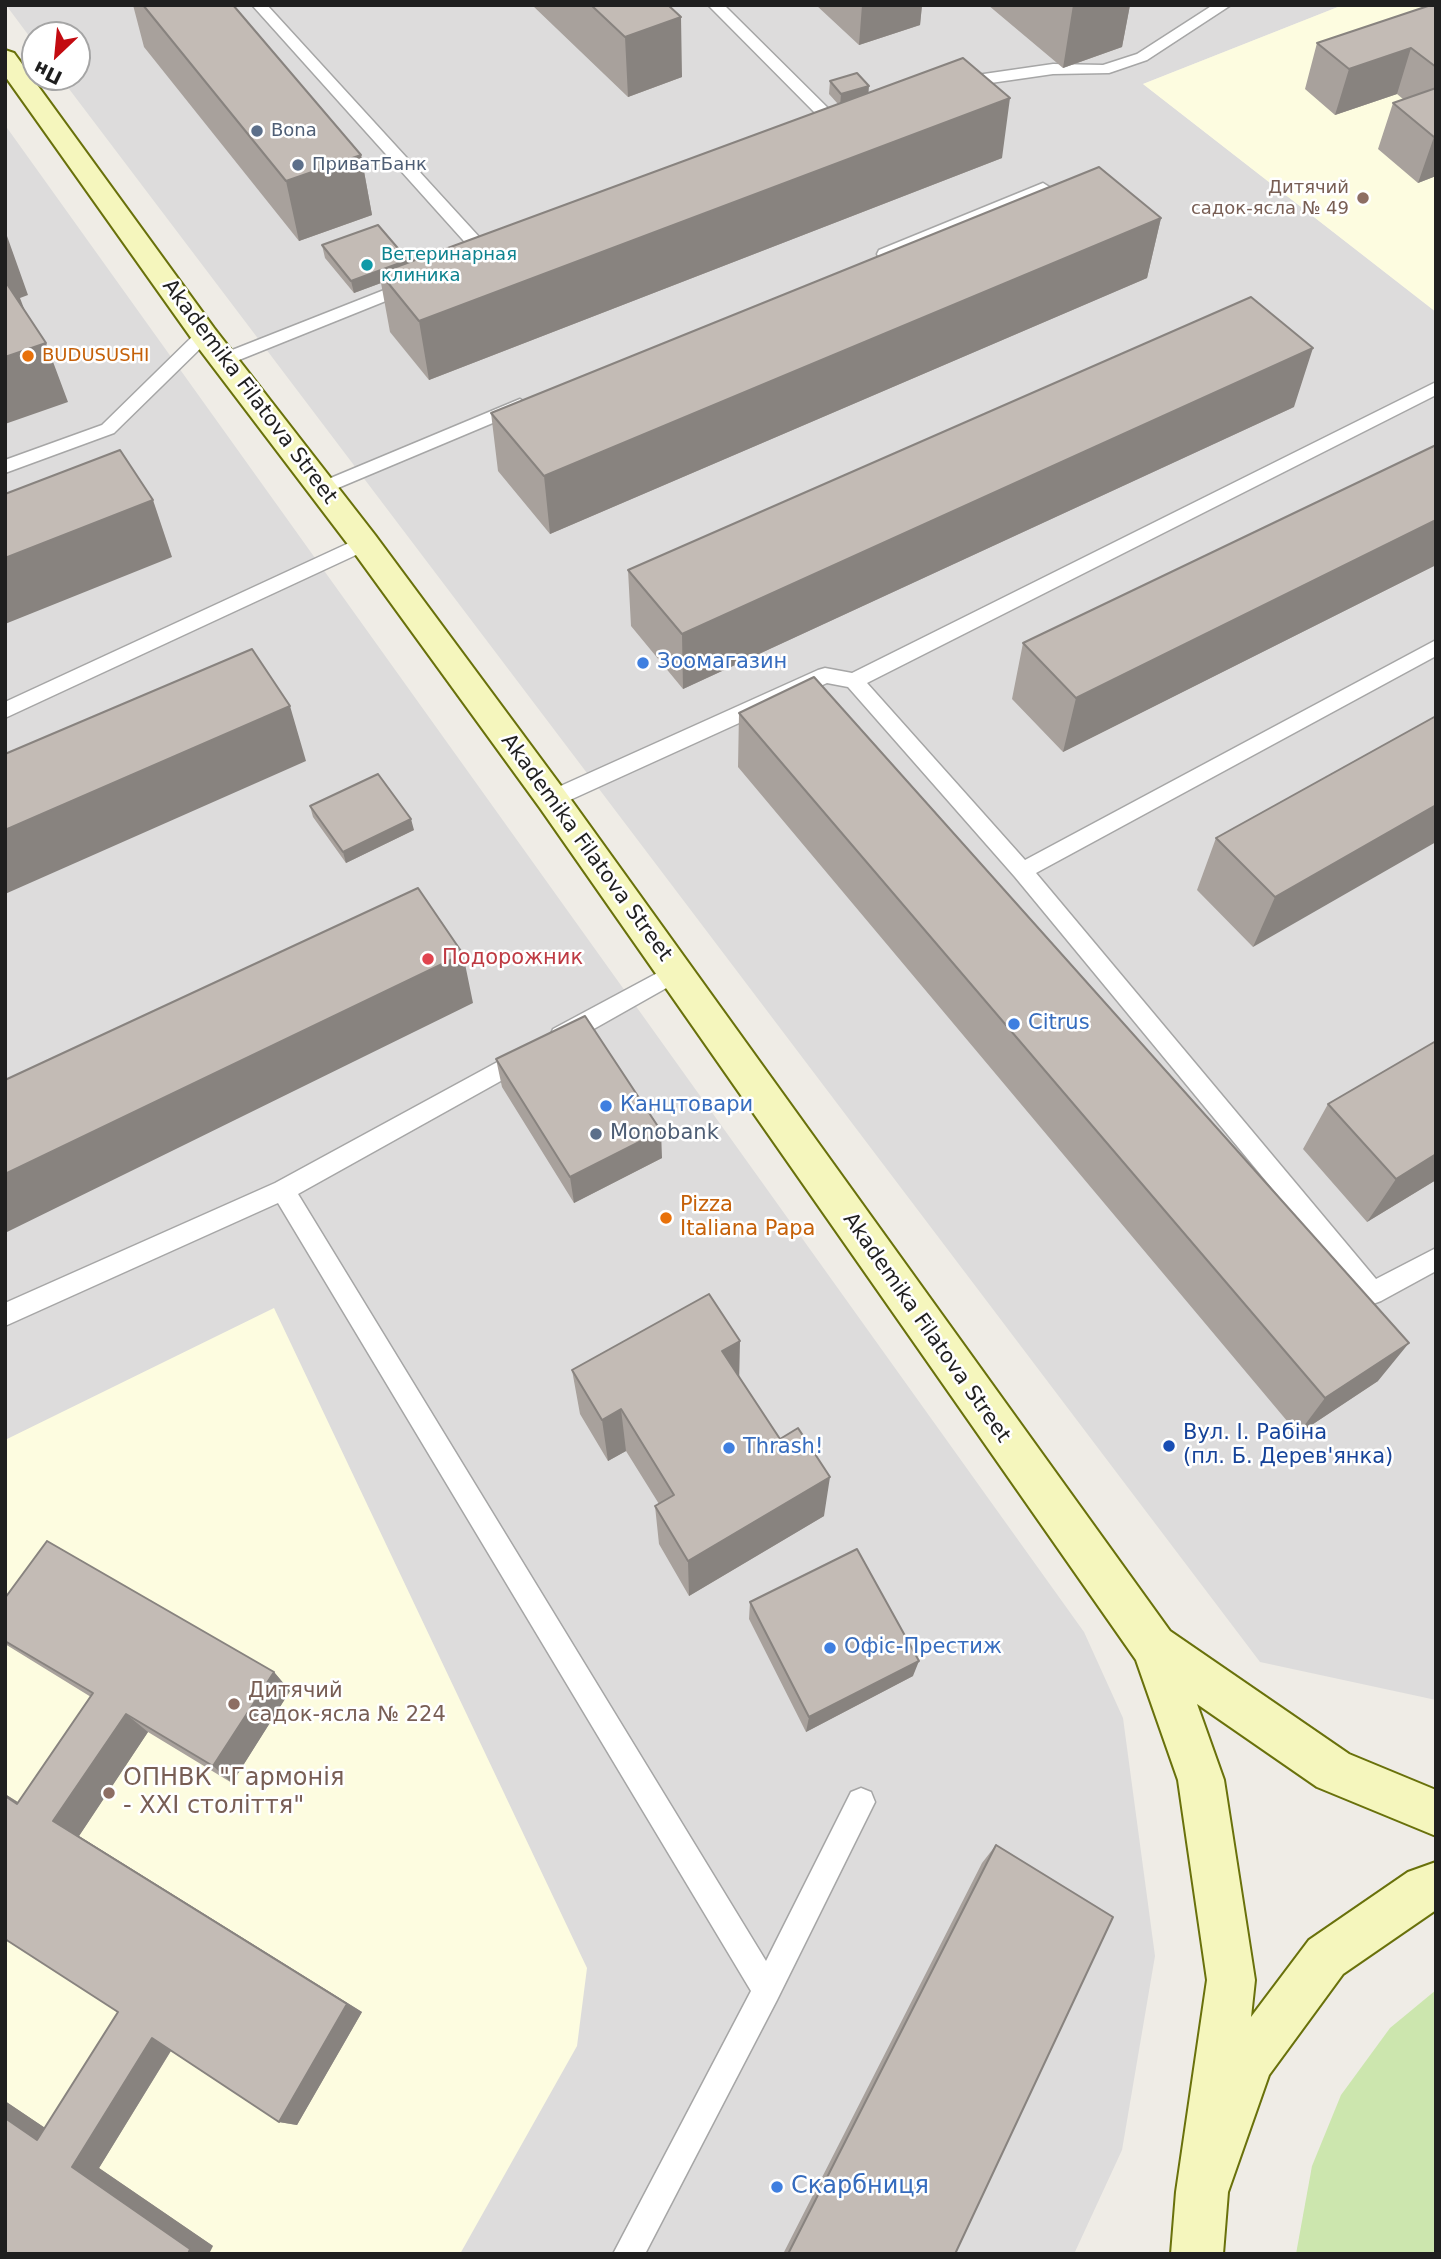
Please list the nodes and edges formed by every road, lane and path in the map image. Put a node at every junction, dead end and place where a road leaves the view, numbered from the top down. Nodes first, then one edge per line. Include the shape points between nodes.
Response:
1 (259, 5) edge
2 (715, 5) edge
3 (1224, 5) edge
4 (6, 61) edge
5 (938, 89) edge
6 (835, 125) edge
7 (1043, 188) edge
8 (486, 255) edge
9 (875, 258) edge
10 (424, 280) edge
11 (204, 335) junction
12 (223, 360) junction
13 (1436, 388) edge
14 (539, 398) edge
15 (5, 467) edge
16 (320, 489) junction
17 (364, 543) junction
18 (1436, 647) edge
19 (854, 681) junction
20 (5, 711) edge
21 (552, 799) junction
22 (1022, 871) junction
23 (676, 972) junction
24 (283, 1190) junction
25 (1436, 1259) edge
26 (5, 1315) edge
27 (1154, 1647) junction
28 (861, 1802) dead end
29 (1436, 1813) edge
30 (1436, 1886) edge
31 (768, 1990) junction
32 (1202, 2192) junction
33 (628, 2254) edge
34 (1197, 2254) edge

1 - 8 lane
2 - 6 lane
3 - 5 lane via 1142,57 1104,70 1053,69 963,80
4 - 11 main road, Akademika Filatova Street
7 - 9 lane
10 - 12 lane
11 - 12 main road, Akademika Filatova Street
11 - 15 lane via 108,429
12 - 16 main road, Akademika Filatova Street
13 - 19 lane
14 - 16 lane
16 - 17 main road, Akademika Filatova Street
17 - 20 lane
17 - 21 main road, Akademika Filatova Street
18 - 22 lane
19 - 21 lane via 825,674
19 - 22 lane
21 - 23 main road, Akademika Filatova Street
22 - 25 lane via 1373,1293
23 - 24 lane
23 - 27 main road, Akademika Filatova Street
24 - 26 lane
24 - 31 lane
27 - 29 main road, Akademika Filatova Street via 1333,1770
27 - 32 main road, Akademika Filatova Street via 1200,1780 1231,1980
28 - 31 lane
30 - 32 main road via 1326,1957 1249,2060
31 - 33 lane
32 - 34 main road

